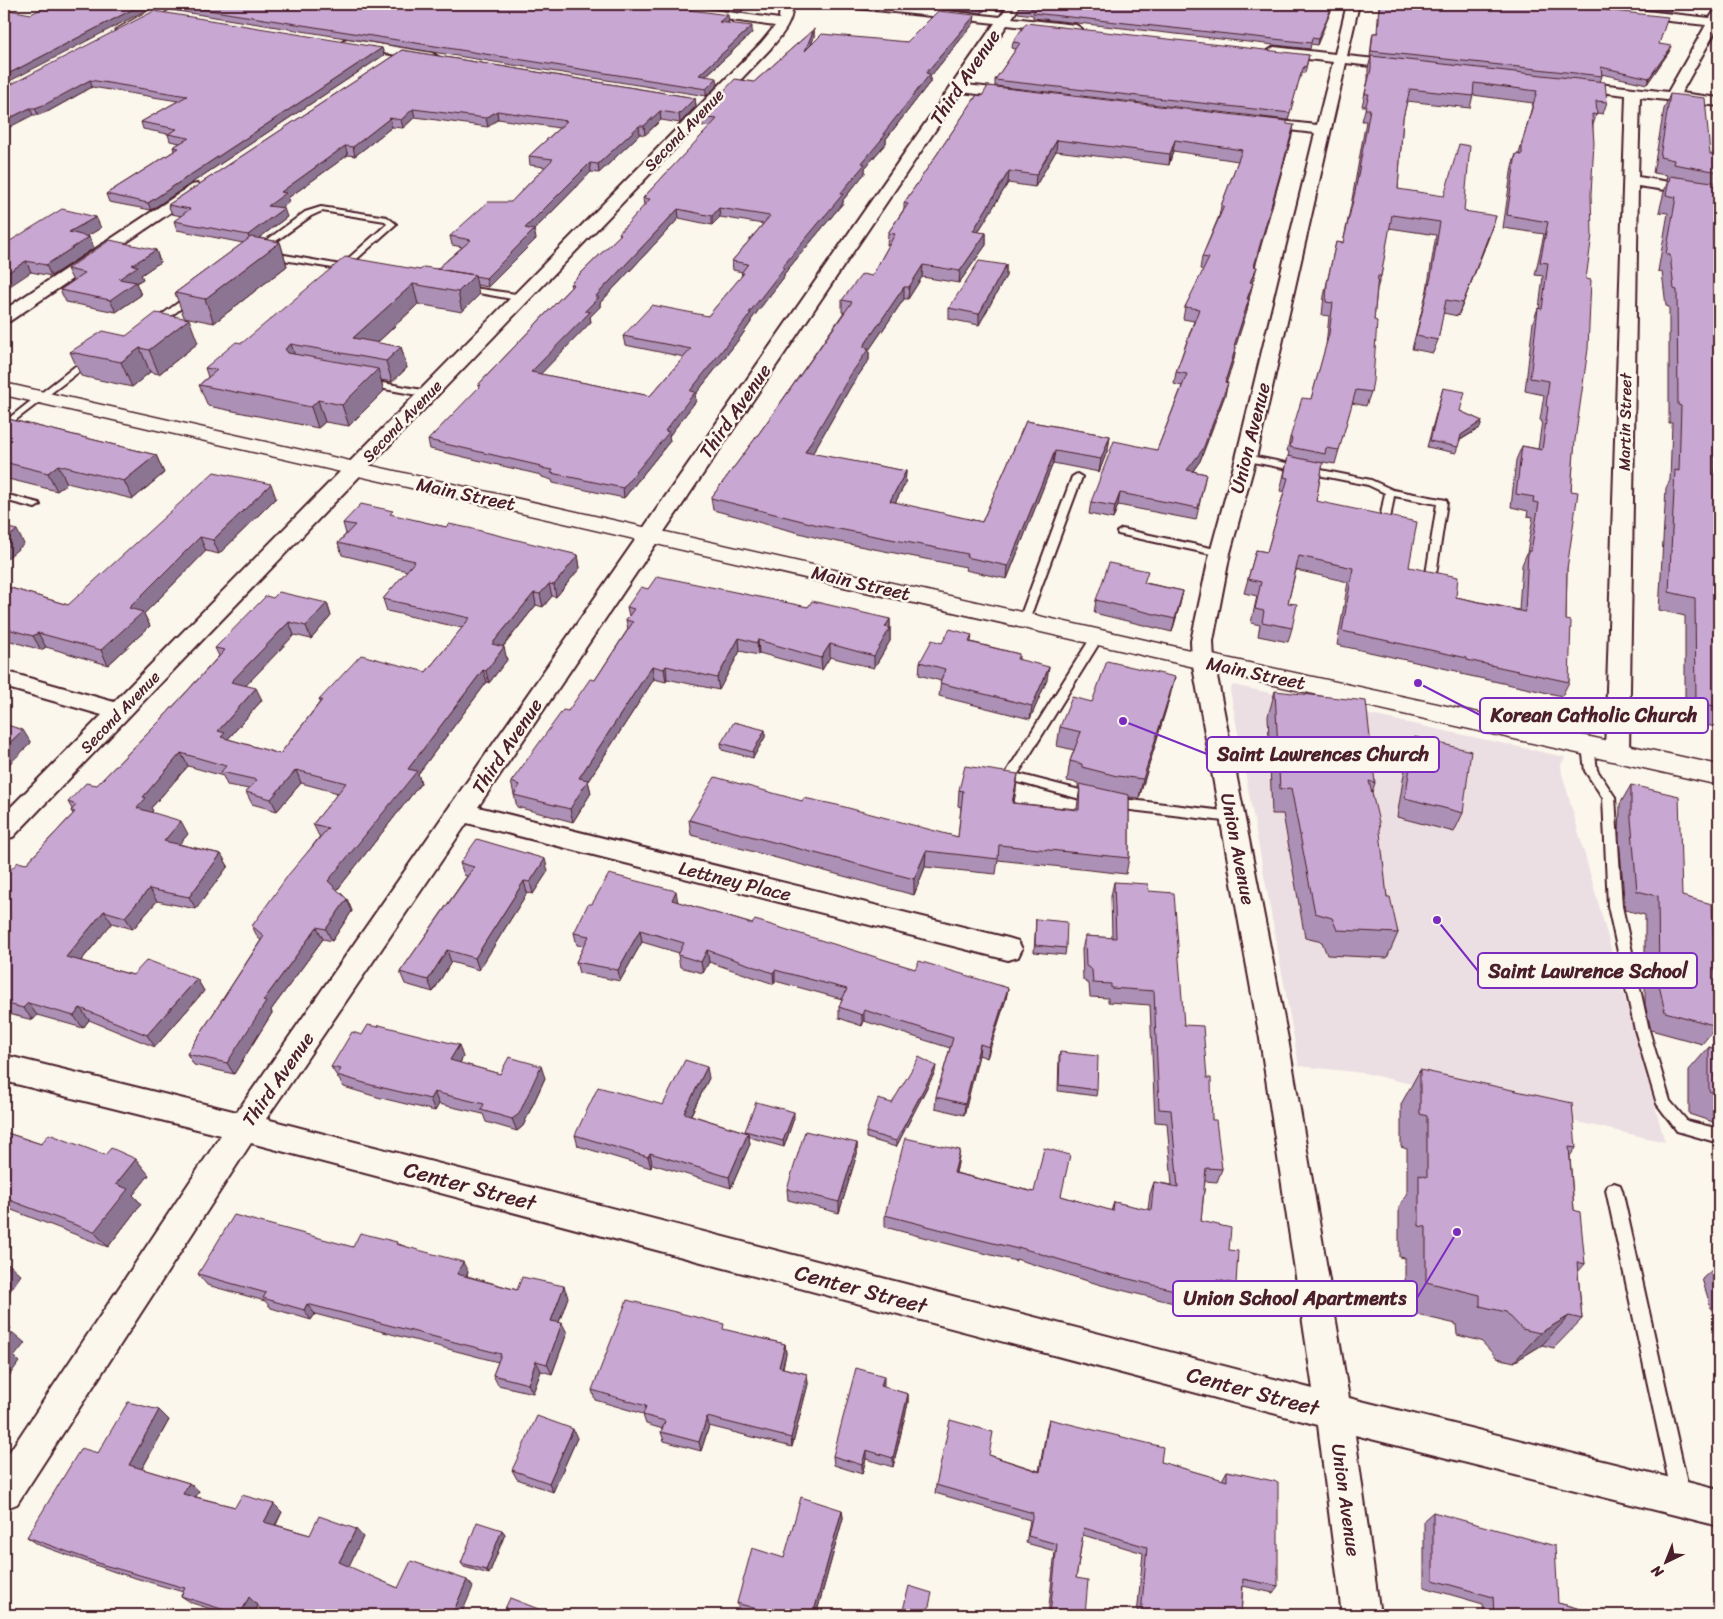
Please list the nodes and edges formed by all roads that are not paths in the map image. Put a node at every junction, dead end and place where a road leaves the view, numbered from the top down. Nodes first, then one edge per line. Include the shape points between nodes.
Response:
1 (644, 4) edge
2 (786, 4) edge
3 (857, 4) edge
4 (1015, 4) edge
5 (1352, 4) edge
6 (1549, 4) edge
7 (173, 9) edge
8 (1717, 17) edge
9 (1004, 20) junction
10 (783, 22) junction
11 (1086, 30) edge
12 (113, 34) edge
13 (332, 41) edge
14 (1259, 50) edge
15 (401, 52) junction
16 (1339, 59) junction
17 (449, 60) edge
18 (386, 62) edge
19 (1422, 68) edge
20 (1556, 84) edge
21 (958, 88) junction
22 (1633, 92) junction
23 (1030, 96) edge
24 (1672, 97) junction
25 (1719, 102) edge
26 (1247, 121) edge
27 (1323, 130) junction
28 (211, 178) edge
29 (1631, 180) junction
30 (1719, 194) edge
31 (256, 251) junction
32 (248, 257) edge
33 (343, 267) junction
34 (362, 271) edge
35 (455, 286) edge
36 (200, 291) edge
37 (523, 298) junction
38 (4, 317) edge
39 (145, 331) edge
40 (97, 358) edge
41 (356, 381) edge
42 (4, 389) edge
43 (428, 394) junction
44 (42, 398) junction
45 (4, 426) edge
46 (1246, 458) junction
47 (356, 470) junction
48 (1078, 477) dead end
49 (1390, 492) junction
50 (4, 497) edge
51 (35, 505) dead end
52 (1384, 525) edge
53 (1122, 532) dead end
54 (649, 535) junction
55 (1220, 553) junction
56 (1431, 574) edge
57 (1024, 620) junction
58 (1097, 637) junction
59 (1203, 661) junction
60 (4, 679) edge
61 (120, 712) junction
62 (1588, 746) junction
63 (1617, 752) junction
64 (1719, 775) edge
65 (462, 812) junction
66 (1232, 817) junction
67 (4, 830) edge
68 (1008, 949) dead end
69 (4, 1068) edge
70 (244, 1127) junction
71 (1719, 1136) edge
72 (1614, 1190) dead end
73 (1333, 1412) junction
74 (4, 1491) edge
75 (1681, 1499) junction
76 (1719, 1508) edge
77 (1361, 1615) edge

1 - 10 street
2 - 10 street, Second Avenue
3 - 9 street
4 - 9 street, Third Avenue
5 - 16 street, Union Avenue
6 - 8 street
7 - 12 street via 156,12
8 - 24 street
9 - 11 street
9 - 21 street, Third Avenue
10 - 37 street, Second Avenue via 780,29 703,102
13 - 15 street
14 - 16 street
15 - 17 street
15 - 18 street
16 - 19 street
16 - 27 street, Union Avenue
20 - 22 street
21 - 23 street
21 - 54 street, Third Avenue
22 - 24 street
22 - 29 street, Martin Street
24 - 25 street
26 - 27 street
27 - 46 street, Union Avenue
28 - 38 street
29 - 30 street
29 - 63 street, Martin Street
31 - 32 lane
31 - 33 lane
31 - 33 lane via 308,214 321,210 387,219 392,224
33 - 34 lane
35 - 37 lane
36 - 39 lane
37 - 43 street, Second Avenue
40 - 44 lane via 81,366
41 - 43 lane
42 - 44 street, Main Street
43 - 47 street, Second Avenue
44 - 45 lane
44 - 47 street, Main Street
46 - 49 lane via 1372,482
46 - 55 street, Union Avenue
47 - 54 street, Main Street
47 - 61 street, Second Avenue
48 - 57 lane
49 - 52 lane
49 - 56 lane via 1442,502
50 - 51 lane
53 - 55 lane
54 - 57 street, Main Street
54 - 65 street, Third Avenue
55 - 59 street, Union Avenue via 1202,642
57 - 58 street, Main Street
58 - 59 street, Main Street
58 - 66 lane via 1010,776 1113,802
59 - 62 street, Main Street
59 - 66 street, Union Avenue
60 - 61 street
61 - 67 street, Second Avenue
62 - 63 street, Main Street
62 - 71 lane via 1592,771 1609,797 1615,906 1642,1030 1664,1104 1682,1126
63 - 64 street, Main Street
65 - 68 street, Lettney Place
65 - 70 street, Third Avenue
66 - 73 street, Union Avenue via 1274,1038
69 - 70 street, Center Street
70 - 73 street, Center Street
70 - 74 street, Third Avenue
72 - 75 lane
73 - 75 street, Center Street
73 - 77 street, Union Avenue
75 - 76 street, Center Street

